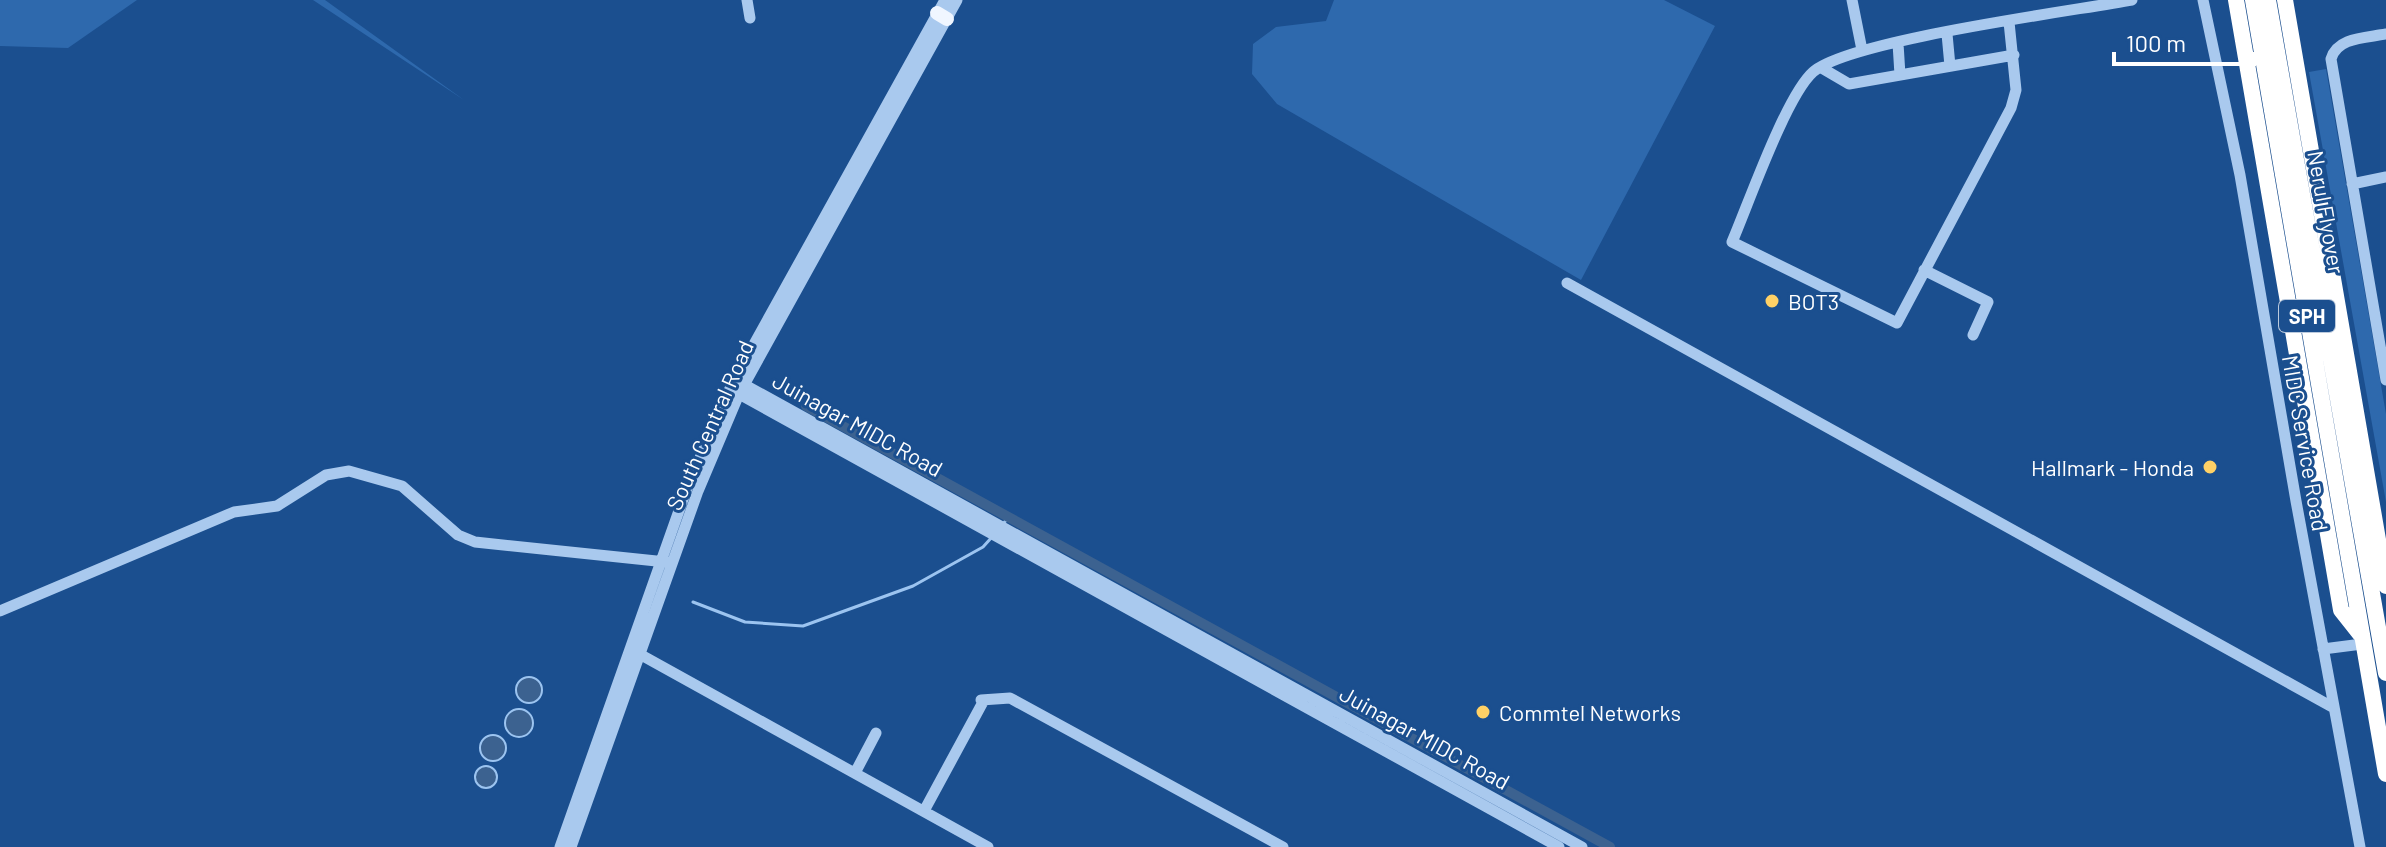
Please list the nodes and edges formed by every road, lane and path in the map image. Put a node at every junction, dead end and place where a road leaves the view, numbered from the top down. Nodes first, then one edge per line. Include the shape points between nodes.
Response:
1 (747, 0) edge
2 (957, 0) edge
3 (1852, 0) edge
4 (2132, 0) edge
5 (2203, 0) edge
6 (2236, 0) edge
7 (2253, 0) edge
8 (2268, 0) edge
9 (2285, 0) edge
10 (943, 11) edge
11 (750, 18) dead end
12 (2009, 22) junction
13 (2265, 26) junction
14 (1947, 34) junction
15 (2386, 34) edge
16 (1898, 43) junction
17 (1862, 50) junction
18 (2014, 55) junction
19 (1950, 66) junction
20 (1820, 67) junction
21 (1900, 75) junction
22 (2386, 177) edge
23 (2352, 184) junction
24 (1924, 270) junction
25 (1567, 283) dead end
26 (1973, 335) dead end
27 (2386, 380) edge
28 (739, 388) junction
29 (666, 562) junction
30 (2386, 586) edge
31 (0, 611) edge
32 (2361, 640) junction
33 (2323, 649) junction
34 (635, 651) junction
35 (2386, 668) edge
36 (2334, 708) junction
37 (876, 733) dead end
38 (855, 773) junction
39 (2386, 774) edge
40 (1481, 798) junction
41 (924, 811) junction
42 (560, 847) edge
43 (571, 847) edge
44 (988, 847) edge
45 (1283, 847) edge
46 (1559, 847) edge
47 (1582, 847) edge
48 (2360, 847) edge

1 - 11 street
2 - 10 street, South Central Road
3 - 17 street
4 - 12 street
5 - 33 street, MIDC Service Road via 2240,175
6 - 32 highway via 2341,610
7 - 13 highway, Nerul Flyover / SPH
8 - 13 highway, Nerul Flyover / SPH
9 - 30 highway
10 - 28 street, South Central Road
12 - 14 street
12 - 18 street
13 - 32 highway, Nerul Flyover / SPH
13 - 35 highway, Nerul Flyover / SPH
14 - 16 street
14 - 19 street
15 - 23 street via 2333,49
16 - 17 street
16 - 21 street
17 - 20 street
18 - 19 street
18 - 24 street via 2011,108
19 - 21 street
20 - 21 street via 1849,84
20 - 24 street via 1789,108 1732,242 1897,323
22 - 23 street
23 - 27 street
24 - 26 street via 1988,302
25 - 36 street
28 - 29 street, South Central Road via 687,488
28 - 40 street, Juinagar MIDC Road
29 - 31 street via 475,542 458,535 402,486 349,471 326,475 277,506 234,512
29 - 34 street, South Central Road
32 - 33 street
32 - 39 highway, SPH
33 - 36 street, MIDC Service Road
34 - 38 street
34 - 42 street, South Central Road
34 - 43 street, South Central Road
36 - 48 street, MIDC Service Road
37 - 38 street
38 - 41 street
40 - 46 street, Juinagar MIDC Road
40 - 47 street, Juinagar MIDC Road
41 - 44 street
41 - 45 street via 981,700 1010,698

